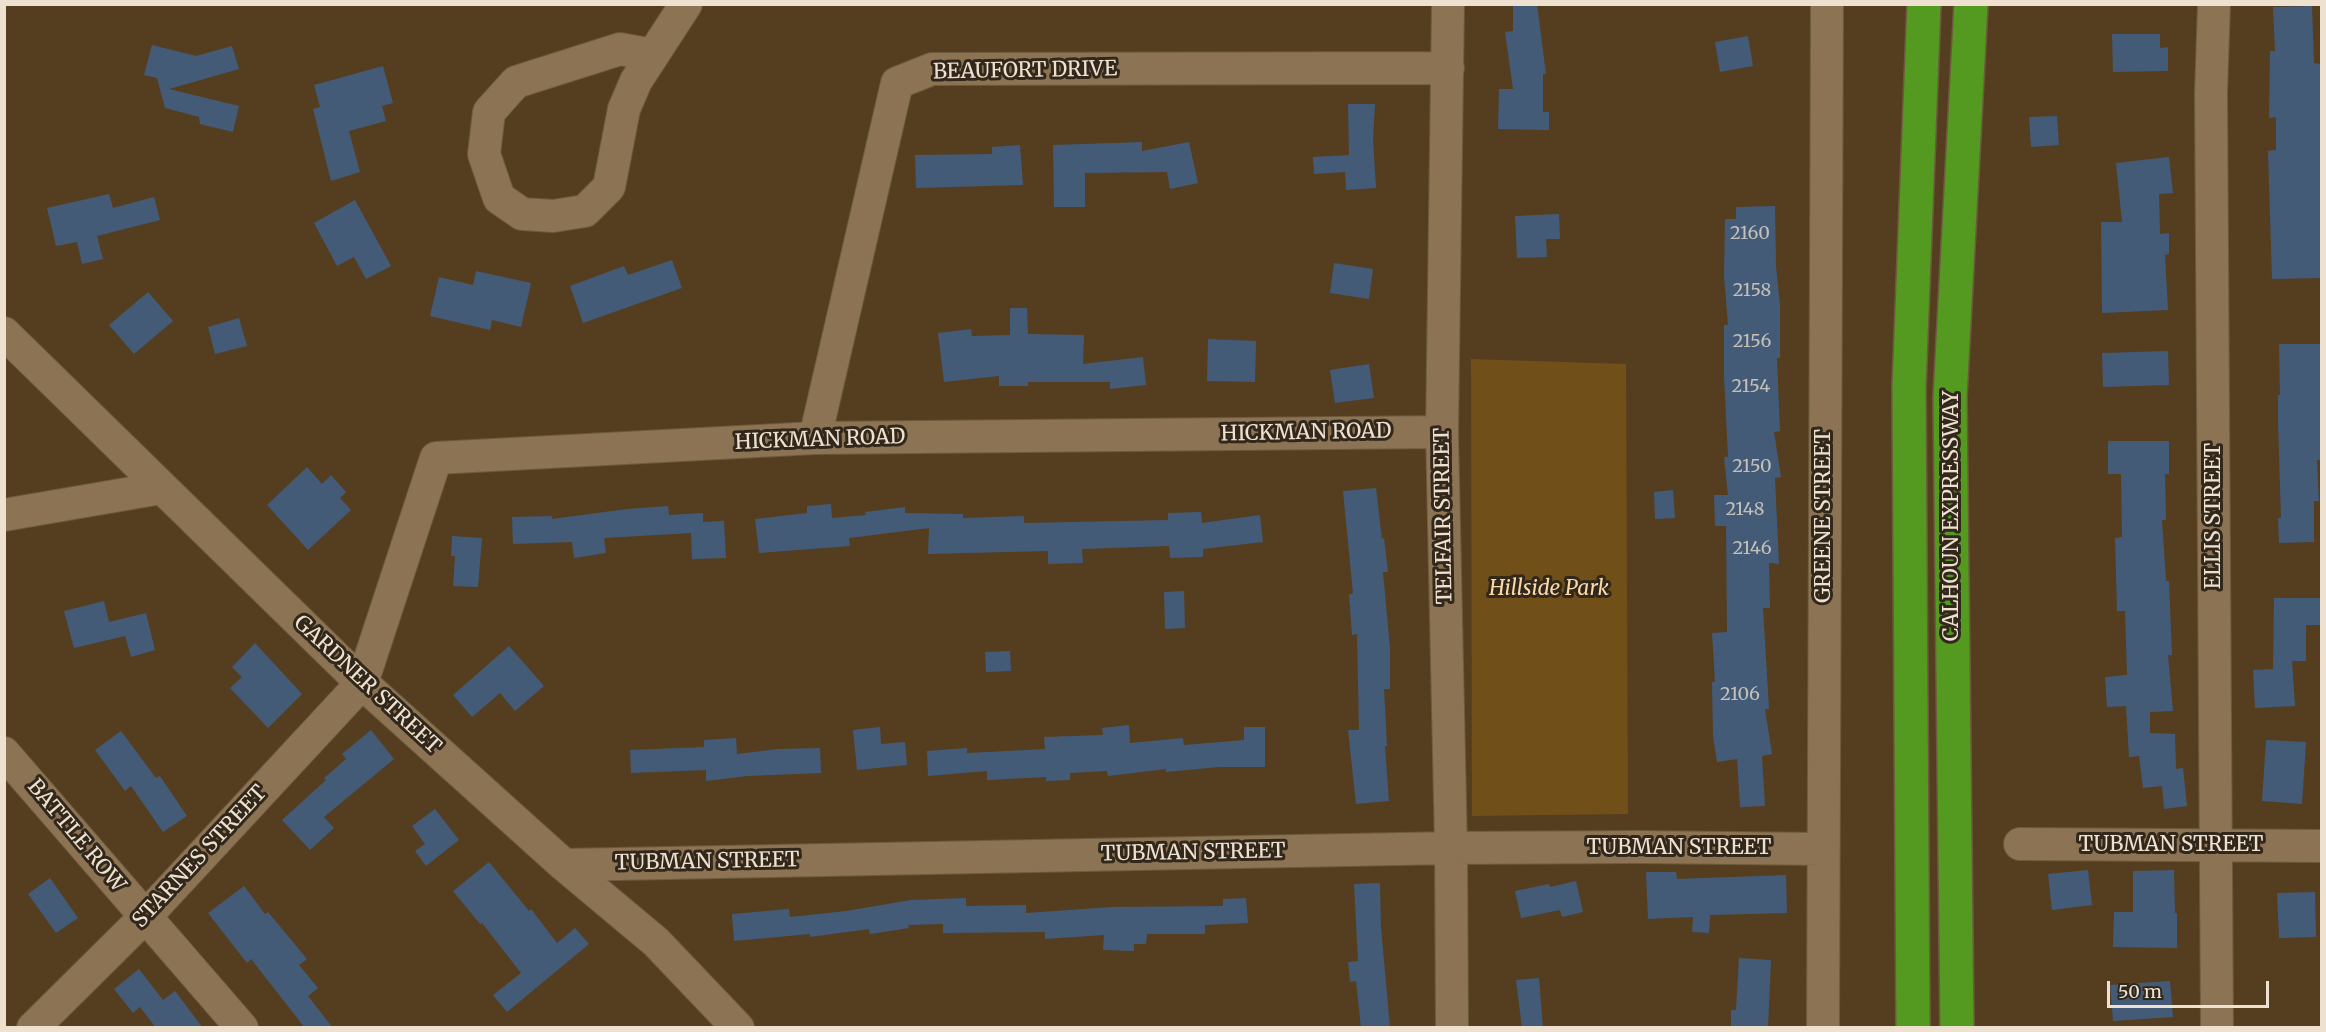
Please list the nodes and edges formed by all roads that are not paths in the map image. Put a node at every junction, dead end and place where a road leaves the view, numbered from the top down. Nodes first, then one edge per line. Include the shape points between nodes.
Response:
1 (686, 4) edge
2 (1448, 4) edge
3 (1827, 4) edge
4 (1924, 4) edge
5 (1971, 4) edge
6 (2214, 4) edge
7 (653, 55) junction
8 (1448, 68) junction
9 (4, 333) edge
10 (1442, 432) junction
11 (815, 438) junction
12 (161, 488) junction
13 (4, 515) edge
14 (362, 683) junction
15 (4, 753) edge
16 (2020, 844) dead end
17 (2216, 844) junction
18 (2322, 846) edge
19 (1451, 848) junction
20 (1822, 849) junction
21 (564, 865) junction
22 (145, 917) junction
23 (33, 1028) edge
24 (242, 1028) edge
25 (738, 1028) edge
26 (1452, 1028) edge
27 (1823, 1028) edge
28 (1913, 1028) edge
29 (1957, 1028) edge
30 (2217, 1028) edge

1 - 7 street
2 - 8 street, TELFAIR STREET
3 - 20 street, GREENE STREET
4 - 28 highway, CALHOUN EXPRESSWAY via 1909,387
5 - 29 highway, CALHOUN EXPRESSWAY via 1950,397
6 - 17 street, ELLIS STREET via 2211,93
7 - 7 street via 624,109 609,188 585,211 553,216 522,214 499,198 484,154 489,112 516,82 620,49
8 - 10 street, TELFAIR STREET
8 - 11 street, BEAUFORT DRIVE via 932,69 897,83
9 - 12 street, GARDNER STREET
10 - 11 street, HICKMAN ROAD
10 - 19 street, TELFAIR STREET
11 - 14 street, HICKMAN ROAD via 436,458
12 - 13 street
12 - 14 street, GARDNER STREET
14 - 21 street, GARDNER STREET
14 - 22 street, STARNES STREET
15 - 22 street, BATTLE ROW
16 - 17 street, TUBMAN STREET
17 - 18 street, TUBMAN STREET
17 - 30 street, ELLIS STREET
19 - 20 street, TUBMAN STREET
19 - 21 street, TUBMAN STREET
19 - 26 street, TELFAIR STREET
20 - 27 street, GREENE STREET
21 - 25 street, GARDNER STREET via 657,942
22 - 23 street, STARNES STREET
22 - 24 street, BATTLE ROW

